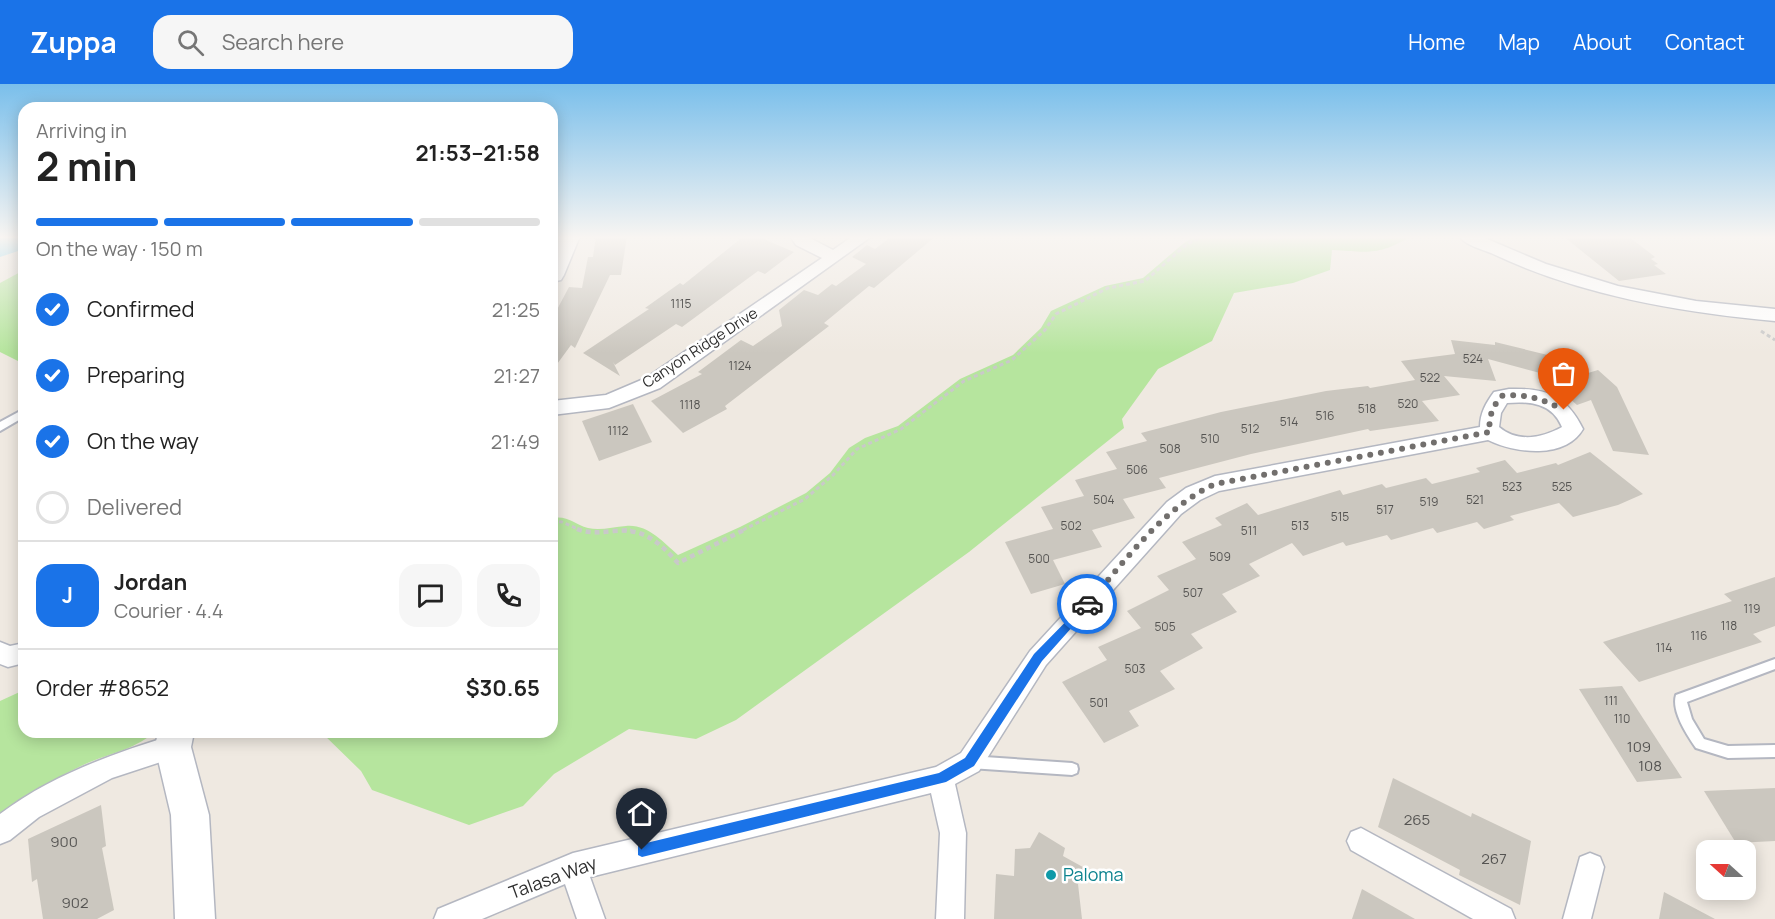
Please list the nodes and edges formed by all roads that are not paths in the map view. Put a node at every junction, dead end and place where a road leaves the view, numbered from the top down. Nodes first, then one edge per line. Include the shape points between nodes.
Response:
1 (808, 275) edge
2 (1562, 275) edge
3 (1775, 315) edge
4 (558, 407) edge
5 (18, 416) edge
6 (0, 427) edge
7 (1490, 432) dead end
8 (0, 652) edge
9 (18, 654) edge
10 (1775, 664) edge
11 (175, 740) edge
12 (1775, 751) edge
13 (970, 762) junction
14 (1072, 769) dead end
15 (941, 778) junction
16 (0, 831) edge
17 (1361, 841) dead end
18 (573, 867) junction
19 (1590, 867) dead end
20 (195, 919) edge
21 (448, 919) edge
22 (591, 919) edge
23 (950, 919) edge
24 (1501, 919) edge
25 (1578, 919) edge

1 - 4 street, Canyon Ridge Drive via 653,383 609,400
2 - 3 street via 1708,309
5 - 6 lane
7 - 13 street via 1215,484 1193,494 1174,508 1038,658
8 - 9 street via 8,657
10 - 12 lane via 1680,699 1686,721 1700,744 1728,752
11 - 16 street via 105,768 30,808
11 - 20 street via 190,815
13 - 14 lane
13 - 15 street, Talasa Way
15 - 18 street, Talasa Way
15 - 23 street via 953,833
17 - 24 street
18 - 21 street, Talasa Way
18 - 22 street
19 - 25 street

